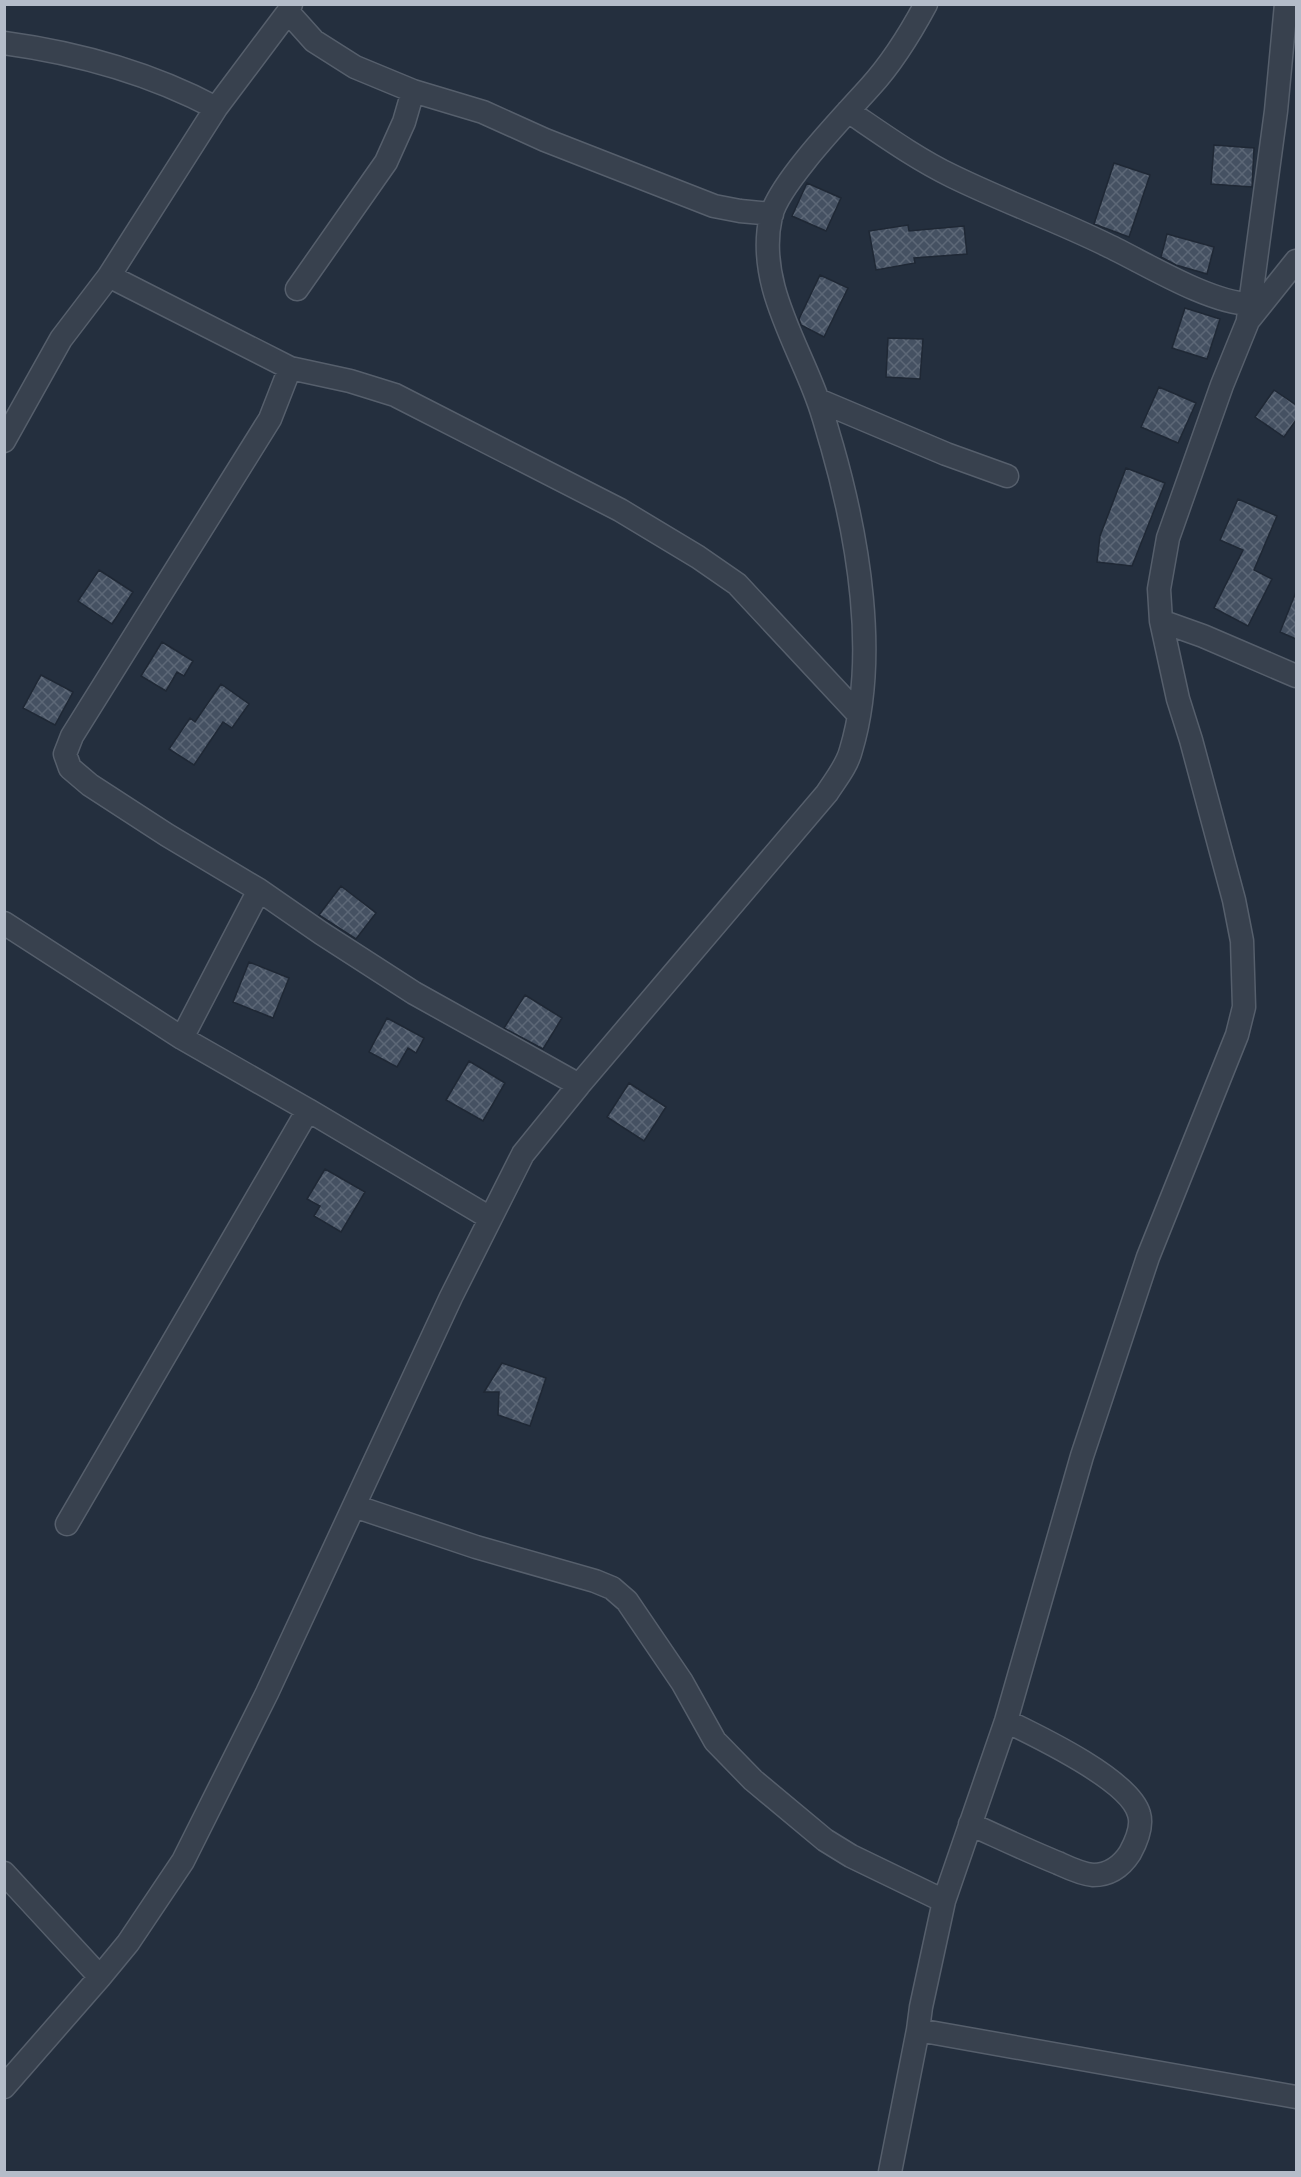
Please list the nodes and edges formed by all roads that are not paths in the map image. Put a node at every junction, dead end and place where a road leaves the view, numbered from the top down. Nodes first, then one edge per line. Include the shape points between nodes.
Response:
1 (926, 4) edge
2 (1286, 4) edge
3 (290, 8) edge
4 (4, 43) edge
5 (413, 91) junction
6 (216, 108) junction
7 (848, 111) junction
8 (772, 214) junction
9 (1296, 261) edge
10 (109, 276) junction
11 (297, 289) dead end
12 (1249, 313) junction
13 (290, 368) junction
14 (818, 400) junction
15 (4, 441) edge
16 (1007, 476) dead end
17 (1161, 621) junction
18 (1296, 676) edge
19 (860, 716) junction
20 (259, 890) junction
21 (4, 923) edge
22 (182, 1038) junction
23 (579, 1085) junction
24 (308, 1110) junction
25 (490, 1218) junction
26 (354, 1506) junction
27 (67, 1524) dead end
28 (1006, 1721) junction
29 (970, 1824) junction
30 (4, 1873) edge
31 (944, 1901) junction
32 (100, 1977) junction
33 (918, 2030) junction
34 (4, 2087) edge
35 (1296, 2097) edge
36 (890, 2172) edge

1 - 7 street via 887,65
2 - 12 street
3 - 5 street via 305,32 338,58
3 - 6 street
4 - 6 street via 45,48 117,67 165,83
5 - 8 street via 483,112 714,206
5 - 11 street via 386,162
6 - 10 street
7 - 8 street via 790,182
7 - 12 street via 952,176 1072,228
8 - 14 street via 769,250 774,288
9 - 12 street
10 - 13 street
10 - 15 street via 61,339
12 - 17 street via 1168,538 1159,589
13 - 19 street via 395,395 647,525 698,556 737,584
13 - 20 street via 270,419 72,736 65,754 70,768 90,785
14 - 16 street
14 - 19 street via 856,548 865,676
17 - 18 street
17 - 28 street via 1178,699 1234,900 1242,941 1244,1007 1237,1035 1127,1319 1082,1456
19 - 23 street via 843,770 827,793
20 - 22 street
20 - 23 street via 414,993
21 - 22 street
22 - 24 street
23 - 25 street via 524,1154
24 - 25 street
24 - 27 street
25 - 26 street
26 - 31 street via 612,1588 647,1629 715,1741 753,1780 825,1840
26 - 32 street via 183,1861
28 - 29 street
28 - 29 street via 1070,1753 1128,1796 1139,1813 1138,1834 1120,1866 1092,1875
29 - 31 street
30 - 32 street
31 - 33 street
32 - 34 street
33 - 35 street
33 - 36 street

